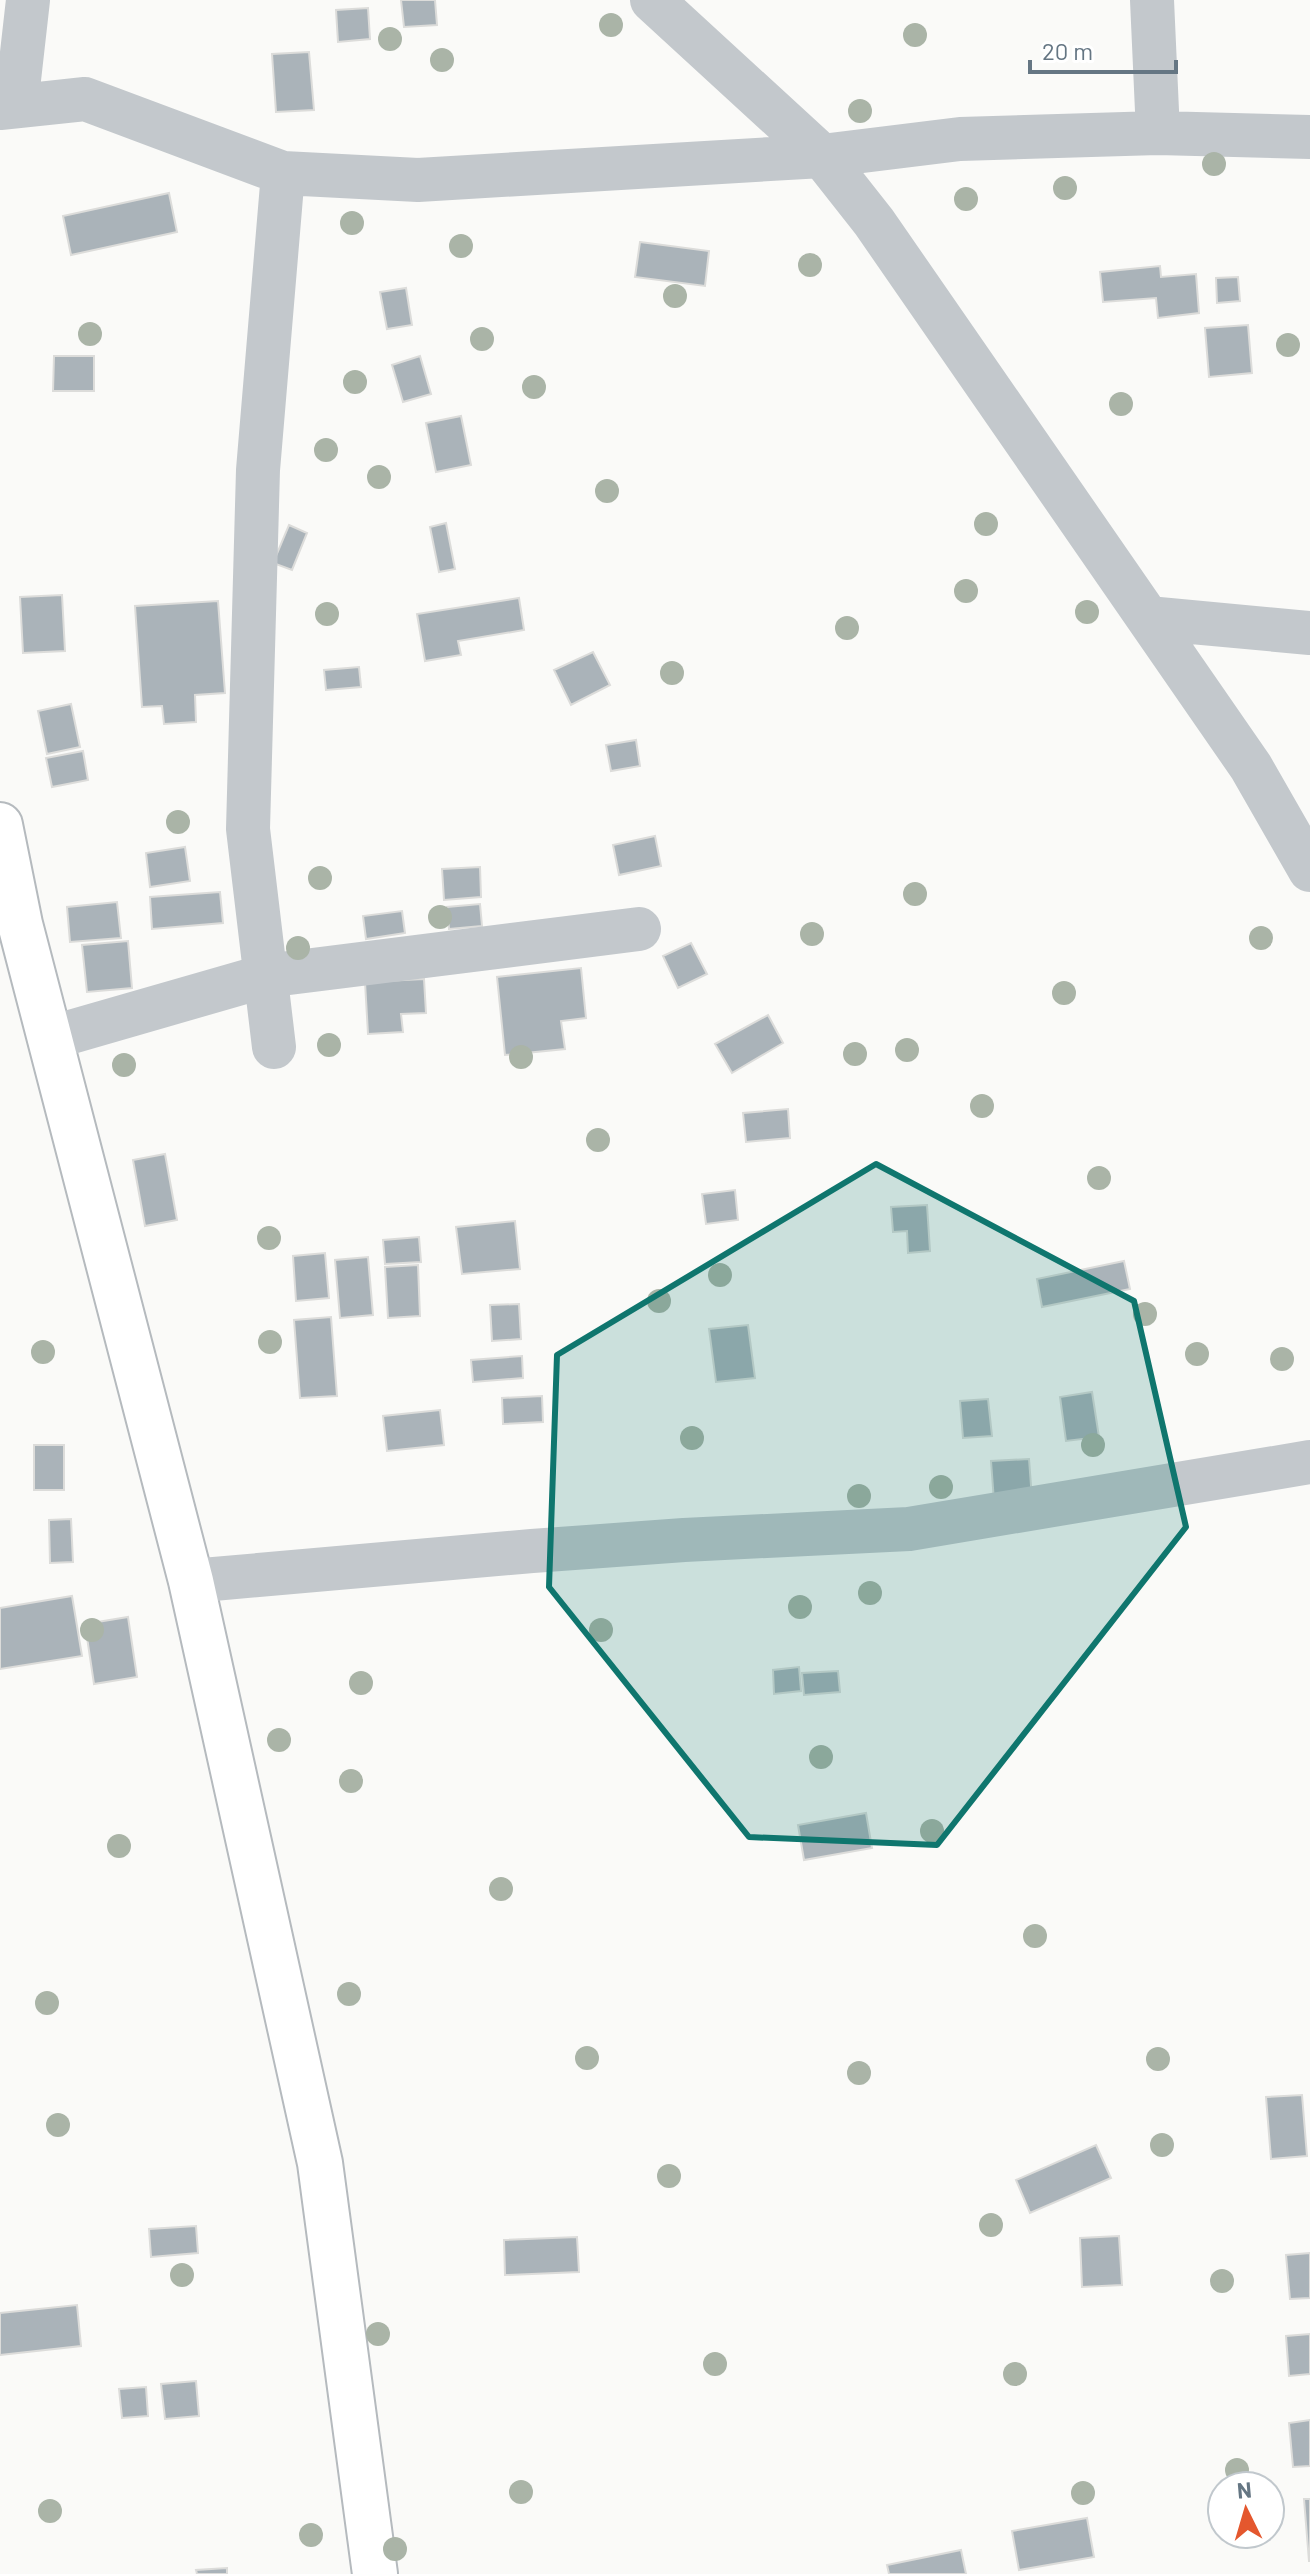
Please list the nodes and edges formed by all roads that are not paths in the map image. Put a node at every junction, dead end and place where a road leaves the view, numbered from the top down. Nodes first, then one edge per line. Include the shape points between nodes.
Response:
1 (28, 0) edge
2 (652, 0) edge
3 (1152, 0) edge
4 (8, 107) edge
5 (1158, 133) junction
6 (1310, 137) edge
7 (822, 156) junction
8 (283, 173) junction
9 (1148, 618) junction
10 (1310, 633) edge
11 (0, 825) edge
12 (1310, 870) edge
13 (639, 929) dead end
14 (265, 976) junction
15 (50, 1038) junction
16 (274, 1047) dead end
17 (1310, 1462) edge
18 (191, 1581) junction
19 (375, 2574) edge

1 - 4 street
2 - 7 street
3 - 5 street
4 - 8 street via 85,99
5 - 6 street
5 - 7 street via 960,139
7 - 8 street via 418,180
7 - 9 street via 874,222
8 - 14 street via 258,470 248,829
9 - 10 street
9 - 12 street via 1251,767
11 - 15 main road
13 - 14 street
14 - 15 street
14 - 16 street
15 - 18 main road
17 - 18 street via 909,1529 578,1548
18 - 19 main road via 320,2163

